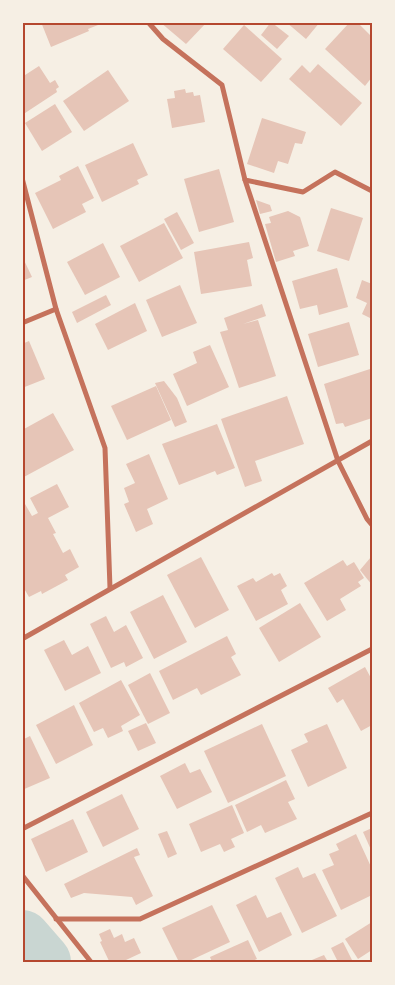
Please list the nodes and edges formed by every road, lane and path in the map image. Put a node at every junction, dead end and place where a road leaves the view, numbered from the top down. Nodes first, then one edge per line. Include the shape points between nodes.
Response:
1 (148, 22) edge
2 (22, 178) edge
3 (245, 180) junction
4 (372, 191) edge
5 (56, 309) junction
6 (22, 323) edge
7 (372, 441) edge
8 (338, 461) junction
9 (372, 525) edge
10 (110, 588) junction
11 (22, 639) edge
12 (372, 649) edge
13 (372, 813) edge
14 (22, 829) edge
15 (22, 875) edge
16 (56, 919) junction
17 (91, 962) edge

1 - 3 street via 163,39 222,85
2 - 5 street
3 - 4 street via 303,192 335,172
3 - 8 street
5 - 6 street
5 - 10 street via 105,448
7 - 8 street
8 - 9 street
8 - 10 street
10 - 11 street
12 - 14 street
13 - 16 street via 140,919
15 - 16 street
16 - 17 street

